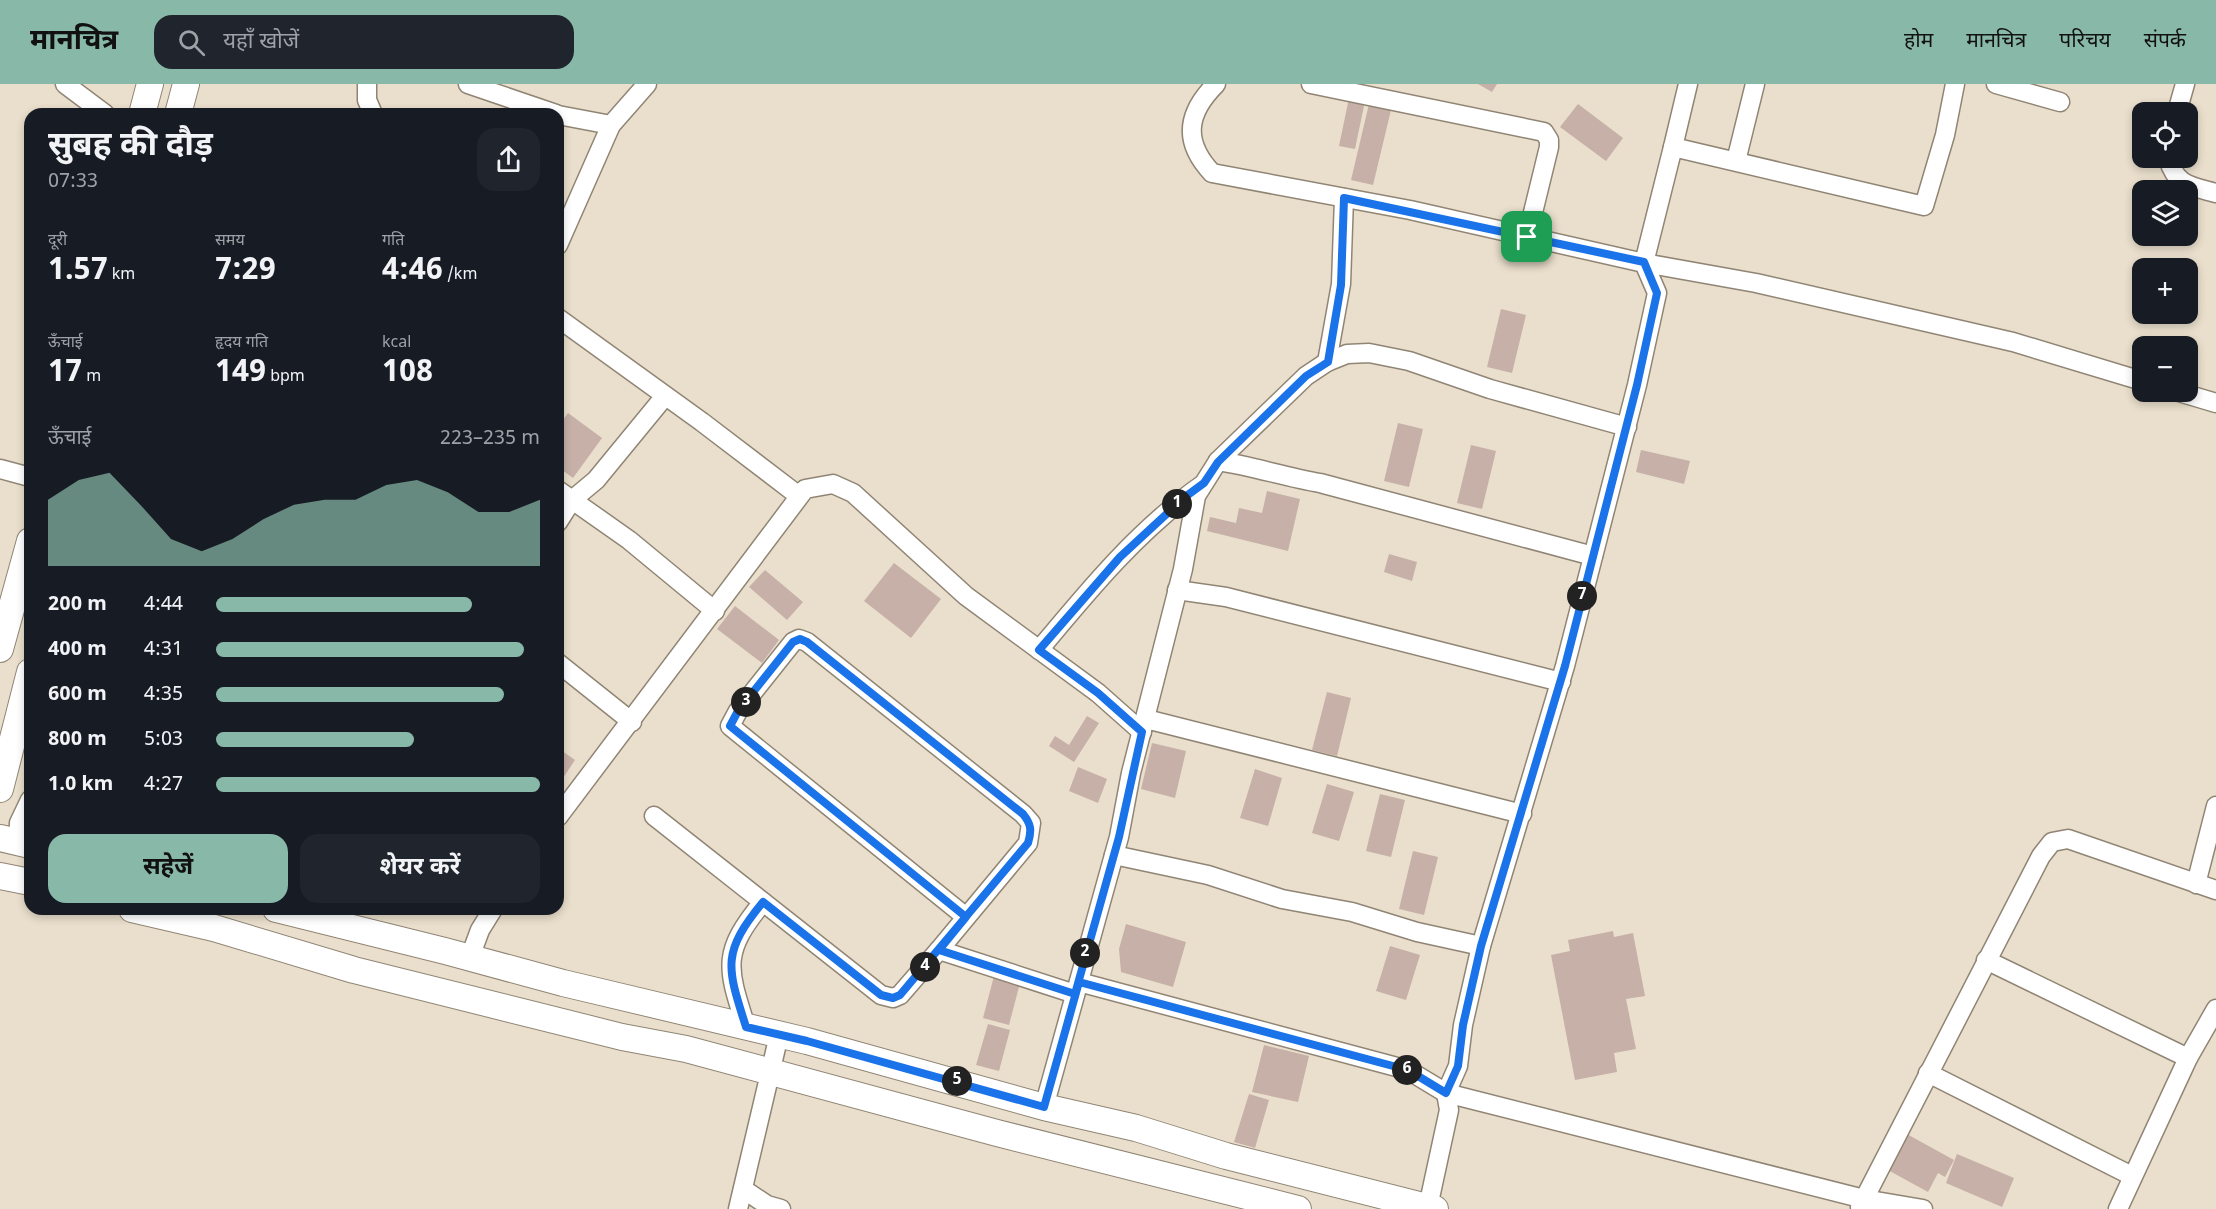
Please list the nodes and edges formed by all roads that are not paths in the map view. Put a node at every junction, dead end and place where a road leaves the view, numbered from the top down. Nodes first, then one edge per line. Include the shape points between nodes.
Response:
1 (65, 84) edge
2 (150, 84) edge
3 (186, 84) edge
4 (366, 84) edge
5 (468, 84) edge
6 (647, 84) edge
7 (1216, 84) edge
8 (1311, 84) edge
9 (1688, 84) edge
10 (1755, 84) edge
11 (1955, 84) edge
12 (1996, 84) edge
13 (2185, 84) edge
14 (1361, 89) edge
15 (2060, 102) dead end
16 (2180, 102) edge
17 (97, 108) edge
18 (144, 108) edge
19 (180, 108) edge
20 (370, 108) edge
21 (539, 108) edge
22 (564, 115) edge
23 (611, 125) junction
24 (1673, 147) junction
25 (1736, 160) junction
26 (2171, 168) edge
27 (2216, 193) edge
28 (1344, 198) junction
29 (564, 231) edge
30 (1527, 237) junction
31 (1644, 262) junction
32 (564, 322) edge
33 (1328, 362) junction
34 (2132, 378) edge
35 (665, 396) junction
36 (2198, 398) edge
37 (2216, 404) edge
38 (1626, 427) junction
39 (1218, 462) junction
40 (0, 469) edge
41 (24, 475) edge
42 (1204, 483) junction
43 (565, 495) edge
44 (799, 496) junction
45 (1593, 556) junction
46 (24, 562) edge
47 (1177, 590) junction
48 (715, 611) junction
49 (1, 641) edge
50 (1039, 650) junction
51 (564, 668) edge
52 (1561, 682) junction
53 (24, 695) edge
54 (632, 722) junction
55 (1144, 725) junction
56 (0, 789) edge
57 (2216, 806) edge
58 (564, 809) edge
59 (24, 813) edge
60 (1522, 814) junction
61 (654, 816) dead end
62 (16, 841) edge
63 (1114, 855) junction
64 (0, 876) edge
65 (24, 881) edge
66 (2196, 884) junction
67 (2216, 890) edge
68 (763, 902) junction
69 (158, 915) edge
70 (300, 915) edge
71 (489, 915) edge
72 (966, 917) junction
73 (1481, 946) junction
74 (939, 950) junction
75 (470, 957) junction
76 (1986, 960) junction
77 (1077, 988) junction
78 (2216, 1009) edge
79 (746, 1027) junction
80 (779, 1035) junction
81 (2188, 1058) junction
82 (771, 1072) junction
83 (1928, 1073) junction
84 (1446, 1093) junction
85 (1044, 1107) junction
86 (2132, 1176) junction
87 (742, 1189) junction
88 (1861, 1204) edge
89 (1431, 1208) edge
90 (738, 1209) edge
91 (781, 1209) edge
92 (1298, 1209) edge
93 (1923, 1209) edge
94 (2118, 1209) edge

1 - 17 street
2 - 18 street
3 - 19 street
4 - 20 street
5 - 21 street
6 - 23 street
7 - 28 street via 1201,99 1191,130 1196,150 1212,173
8 - 14 street
9 - 24 street
10 - 25 street
11 - 25 street via 1924,206
12 - 15 street
13 - 16 street
14 - 30 street via 1544,132 1549,147
22 - 23 street
23 - 29 street
24 - 25 street
24 - 31 street
26 - 27 street via 2183,183
28 - 30 street
28 - 33 street via 1341,285
30 - 31 street
31 - 34 street via 1756,283 2013,342
31 - 38 street via 1657,293
32 - 35 street
33 - 38 street via 1347,354 1369,353 1409,361 1490,389
33 - 39 street via 1306,376
35 - 43 street via 596,480
35 - 44 street
36 - 37 street
38 - 45 street
39 - 42 street
39 - 45 street via 1320,483
40 - 41 street
42 - 47 street via 1196,496
42 - 50 street via 1120,557
43 - 48 street via 629,540
44 - 48 street
44 - 50 street via 805,489 832,484 852,493 966,596
45 - 52 street
46 - 49 street
47 - 52 street via 1226,597
47 - 55 street
48 - 54 street
50 - 55 street
51 - 54 street
52 - 60 street
53 - 56 street
54 - 58 street
55 - 60 street
55 - 63 street
57 - 66 street
59 - 62 street
60 - 73 street
61 - 68 street
63 - 73 street via 1208,874 1282,899 1352,912
63 - 77 street
64 - 65 street
66 - 67 street
66 - 76 street via 2068,839 2052,842
68 - 74 street via 887,997 900,995
68 - 79 street via 734,943 731,968
69 - 82 street via 354,970
70 - 75 street
71 - 75 street
72 - 72 street via 1028,843 1031,823 807,642 793,642 730,726
72 - 74 street
73 - 84 street via 1458,1066
74 - 77 street
75 - 79 street via 563,984
76 - 81 street
76 - 83 street
77 - 84 street via 1408,1070
77 - 85 street
78 - 81 street
79 - 80 street
80 - 82 street
80 - 85 street
81 - 86 street
82 - 87 street
82 - 92 street
83 - 86 street
83 - 88 street
84 - 88 street
84 - 89 street via 1449,1110
85 - 89 street
86 - 94 street
87 - 90 street
87 - 91 street
88 - 93 street

